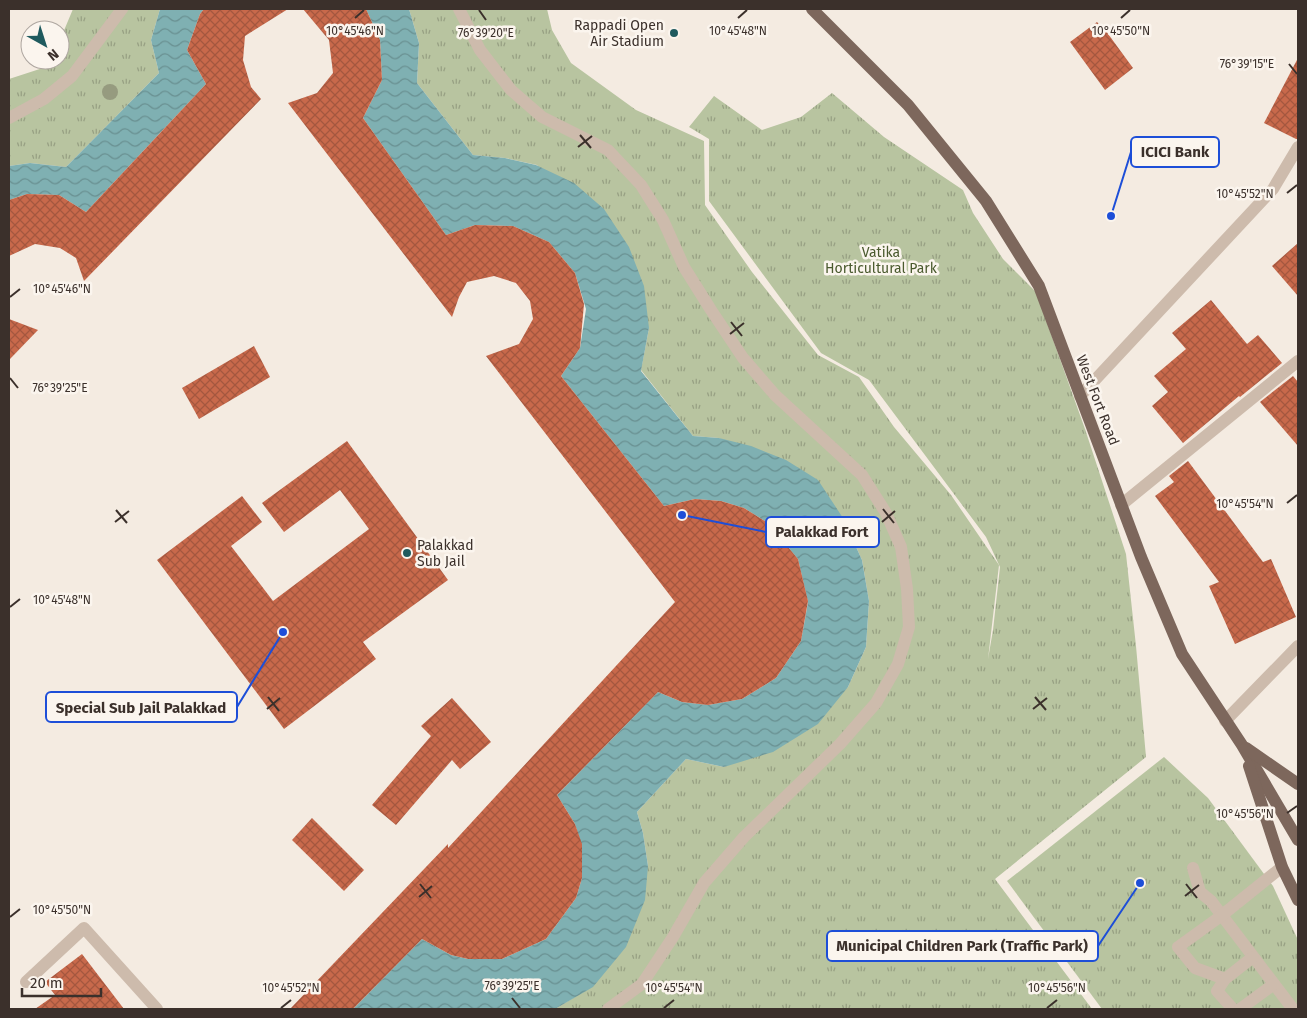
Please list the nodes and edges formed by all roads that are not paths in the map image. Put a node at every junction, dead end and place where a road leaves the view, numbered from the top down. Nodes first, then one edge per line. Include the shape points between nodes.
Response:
1 (122, 9) edge
2 (458, 9) edge
3 (812, 9) edge
4 (9, 118) edge
5 (1298, 147) edge
6 (1298, 361) edge
7 (1080, 396) junction
8 (1121, 505) junction
9 (1298, 646) edge
10 (1225, 721) junction
11 (1242, 745) junction
12 (1298, 784) edge
13 (1298, 840) edge
14 (1282, 867) junction
15 (1193, 868) dead end
16 (1298, 900) edge
17 (1222, 916) junction
18 (1253, 957) junction
19 (1225, 979) junction
20 (26, 982) dead end
21 (1274, 984) junction
22 (158, 1009) edge
23 (608, 1009) edge
24 (1233, 1009) edge
25 (1240, 1009) edge
26 (1293, 1009) edge

1 - 4 street via 72,76 44,99
2 - 23 street via 480,50 511,90 542,117 608,150 641,184 664,220 684,267 743,358 775,395 862,475 886,513 901,547 909,627 898,664 876,703 840,744 744,836 704,883 642,984
3 - 7 main road, West Fort Road via 908,105 986,201 1040,286
5 - 7 street via 1273,190
6 - 8 street
7 - 8 main road, West Fort Road
8 - 10 main road, West Fort Road via 1182,654
9 - 10 street
10 - 11 main road, West Fort Road
11 - 12 main road
11 - 13 main road, West Fort Road
11 - 14 main road
14 - 16 main road
14 - 17 street
15 - 17 street via 1200,892
17 - 18 street
17 - 19 street via 1178,947 1196,968
18 - 19 street
18 - 21 street
19 - 24 street via 1217,991
20 - 22 street via 84,928
21 - 25 street
21 - 26 street

